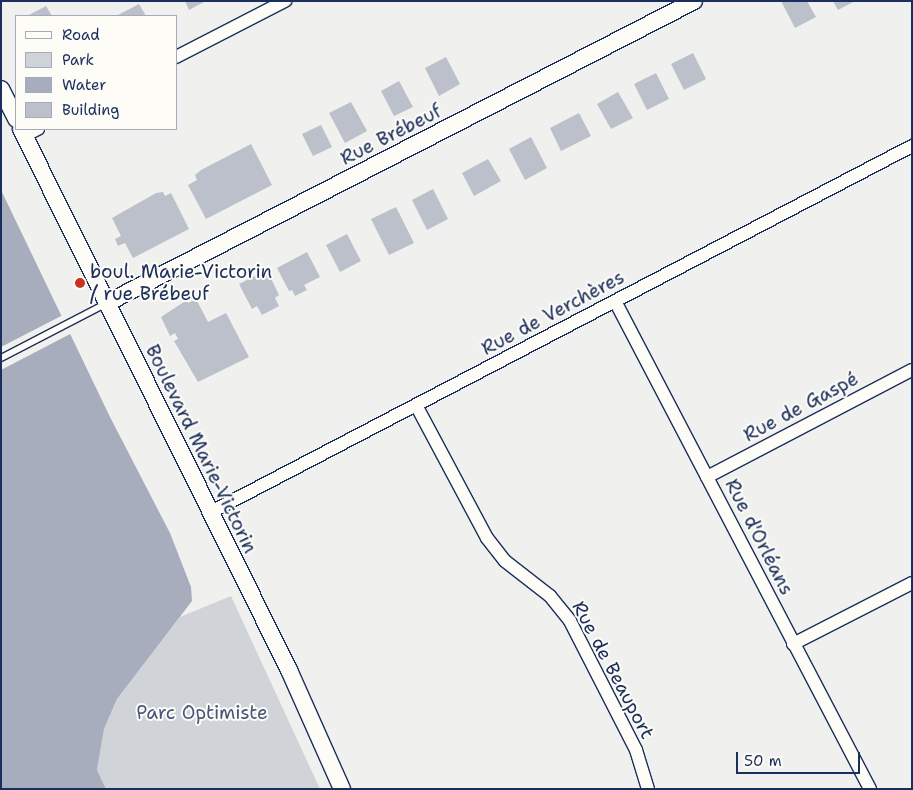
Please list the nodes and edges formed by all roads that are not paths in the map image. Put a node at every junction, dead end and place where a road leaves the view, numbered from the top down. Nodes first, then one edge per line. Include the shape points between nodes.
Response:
1 (694, 1) edge
2 (278, 3) edge
3 (178, 56) edge
4 (1, 89) edge
5 (15, 117) edge
6 (28, 131) edge
7 (912, 146) edge
8 (615, 301) junction
9 (106, 303) junction
10 (1, 358) edge
11 (912, 370) edge
12 (416, 405) junction
13 (707, 478) junction
14 (211, 512) junction
15 (912, 583) edge
16 (793, 644) junction
17 (342, 789) edge
18 (648, 789) edge
19 (870, 789) edge

1 - 9 street, Rue Brébeuf
2 - 3 street
4 - 5 street
6 - 9 street, Boulevard Marie-Victorin
7 - 8 street, Rue de Verchères
8 - 12 street, Rue de Verchères
8 - 13 street, Rue d'Orléans
9 - 10 lane
9 - 14 street, Boulevard Marie-Victorin
11 - 13 street, Rue de Gaspé
12 - 14 street, Rue de Verchères
12 - 18 street, Rue de Beauport via 487,538 505,561 557,604 570,621 636,750
13 - 16 street, Rue d'Orléans
14 - 17 street, Boulevard Marie-Victorin via 302,697
15 - 16 street
16 - 19 street, Rue d'Orléans

